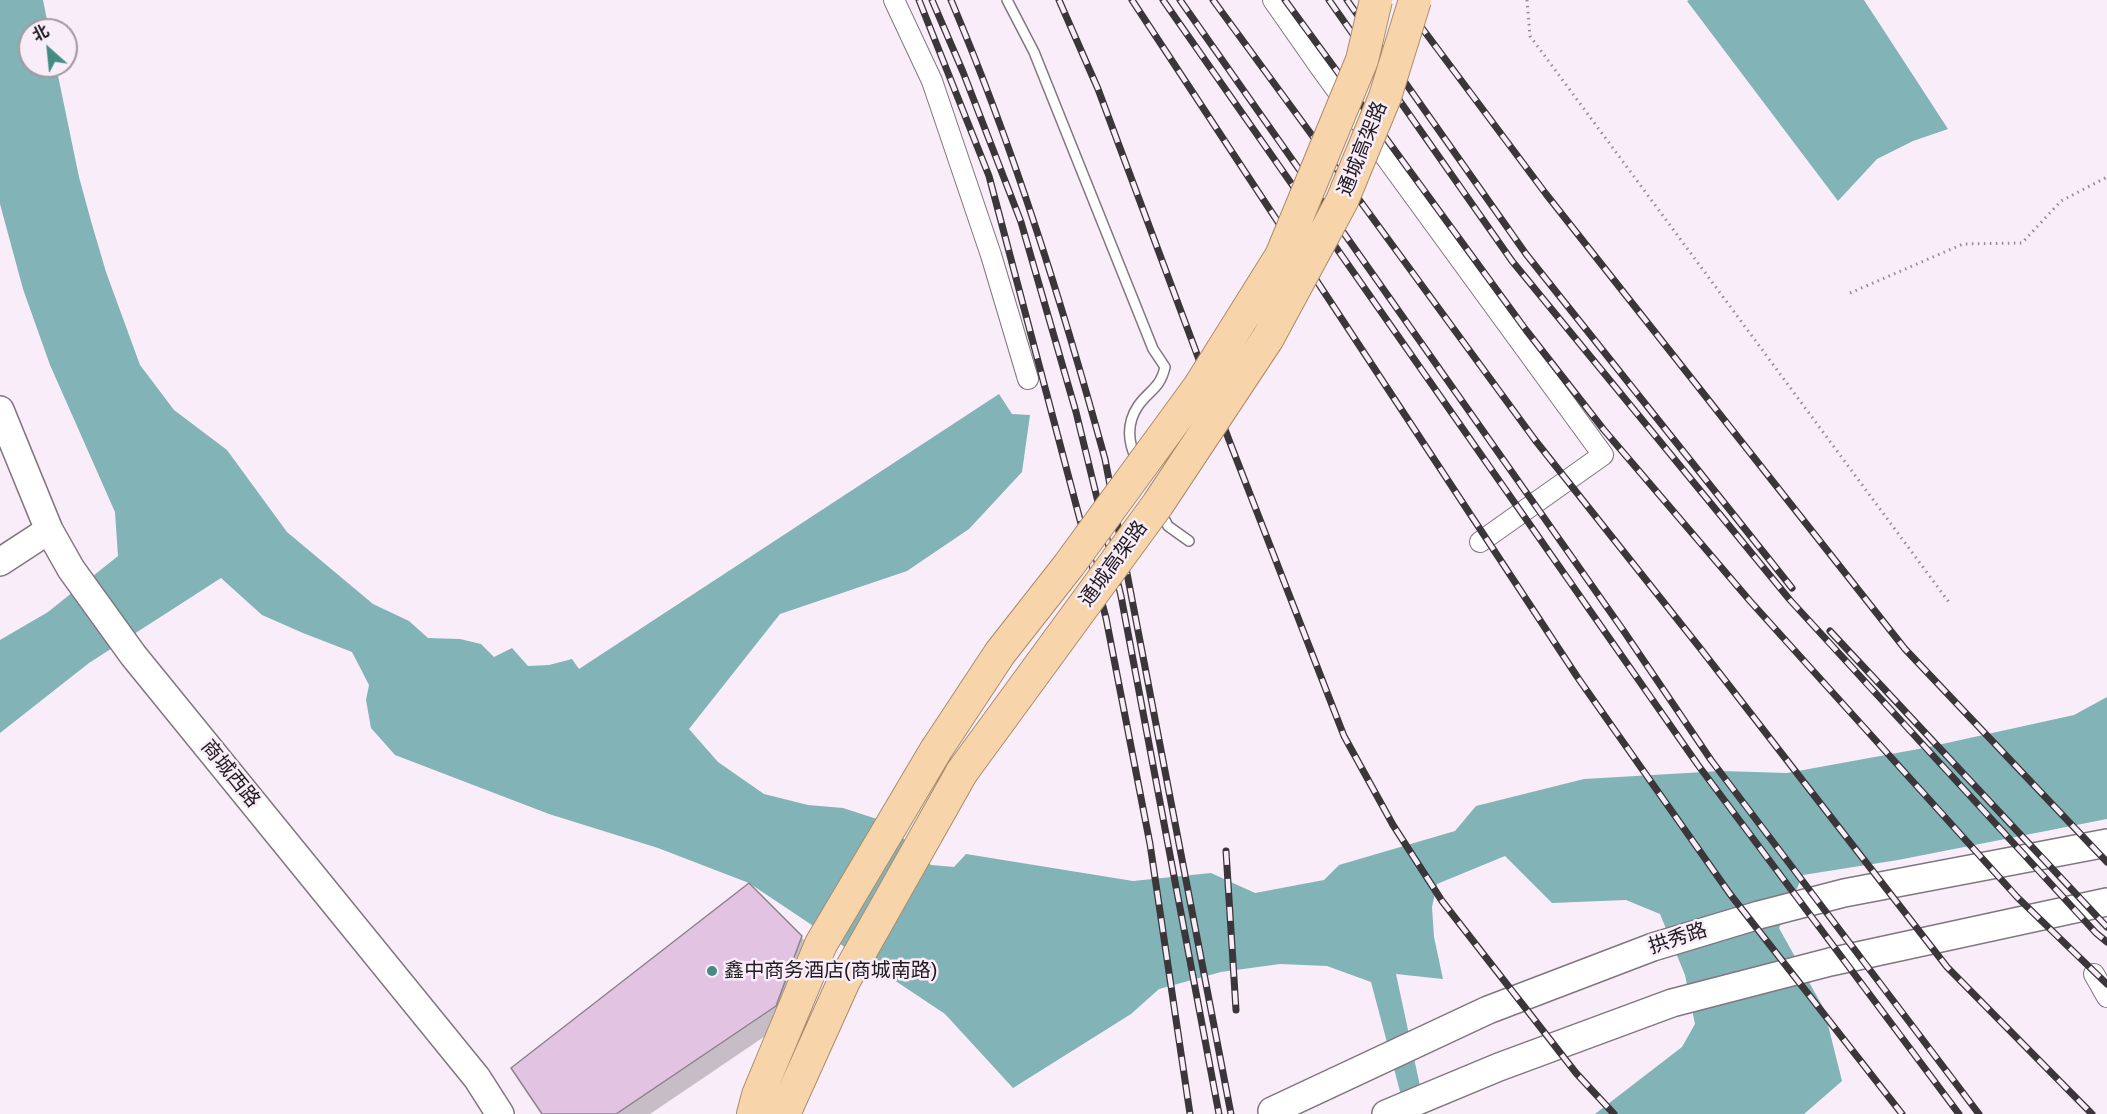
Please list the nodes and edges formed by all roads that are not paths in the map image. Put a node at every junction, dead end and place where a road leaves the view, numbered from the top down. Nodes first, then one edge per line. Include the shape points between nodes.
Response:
1 (894, 0) edge
2 (1007, 0) edge
3 (1274, 0) edge
4 (1376, 0) edge
5 (1415, 0) edge
6 (1028, 379) dead end
7 (0, 410) edge
8 (1145, 479) dead end
9 (1154, 498) dead end
10 (49, 530) junction
11 (1190, 541) dead end
12 (1480, 542) dead end
13 (0, 562) edge
14 (2107, 843) edge
15 (2107, 902) edge
16 (2094, 974) dead end
17 (2107, 997) edge
18 (1272, 1111) dead end
19 (500, 1114) edge
20 (753, 1114) edge
21 (784, 1114) edge
22 (1386, 1114) edge

1 - 6 street via 932,81
2 - 8 lane via 1034,52 1148,339 1165,367 1162,380 1137,407 1128,435
3 - 12 street via 1603,455
4 - 20 highway, 通城高架路, bridge via 1362,60 1281,256 1199,387 1000,653 936,750 821,944
5 - 21 highway, 通城高架路, bridge via 1385,97 1342,201 1269,338 1158,504 962,772 844,981
7 - 10 main road, 商城西路
9 - 11 lane via 1168,526
10 - 13 main road
10 - 19 main road, 商城西路 via 71,569 133,655 477,1078
14 - 18 main road, 拱秀路 via 1844,893 1653,947 1488,1010
15 - 22 main road via 1830,962 1672,1003
16 - 17 street

